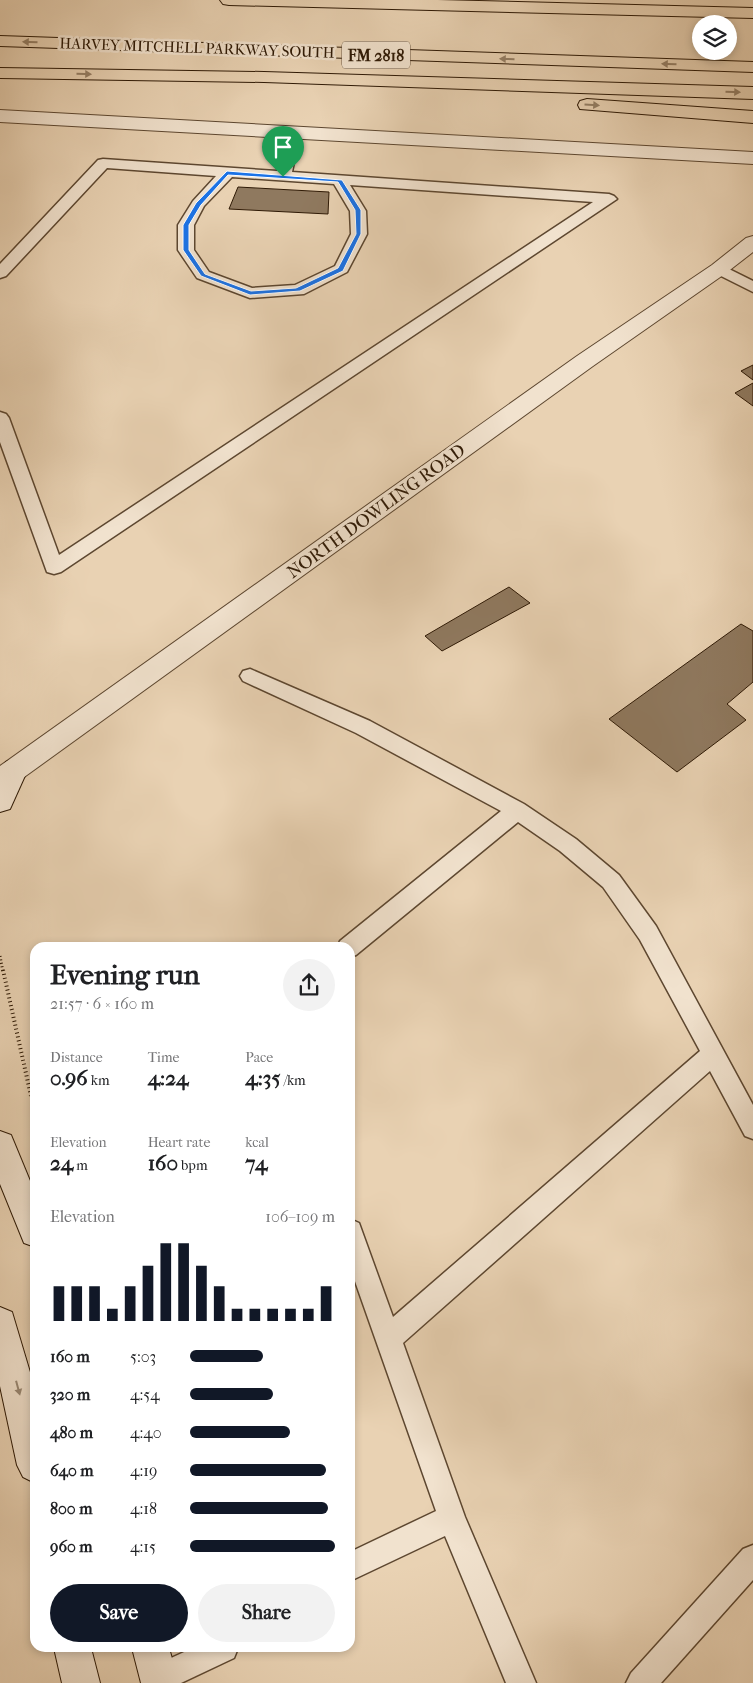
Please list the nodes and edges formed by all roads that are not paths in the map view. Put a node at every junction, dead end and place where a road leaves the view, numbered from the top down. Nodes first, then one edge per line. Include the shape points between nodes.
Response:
1 (229, 0) edge
2 (753, 13) edge
3 (0, 41) edge
4 (753, 67) edge
5 (0, 73) edge
6 (264, 77) junction
7 (753, 92) edge
8 (0, 116) edge
9 (753, 117) edge
10 (293, 133) junction
11 (753, 158) edge
12 (227, 173) junction
13 (283, 177) junction
14 (340, 181) junction
15 (753, 242) edge
16 (719, 269) junction
17 (0, 273) edge
18 (753, 287) edge
19 (0, 418) edge
20 (250, 676) dead end
21 (8, 775) edge
22 (0, 801) edge
23 (517, 810) junction
24 (355, 942) edge
25 (713, 1054) junction
26 (0, 1126) edge
27 (753, 1128) edge
28 (4, 1153) edge
29 (30, 1219) edge
30 (355, 1245) edge
31 (0, 1324) edge
32 (388, 1339) junction
33 (30, 1440) edge
34 (452, 1518) junction
35 (753, 1559) edge
36 (355, 1565) edge
37 (74, 1652) edge
38 (211, 1652) edge
39 (156, 1669) edge
40 (81, 1683) edge
41 (521, 1683) edge
42 (641, 1683) edge

1 - 2 highway
4 -> 3 highway, HARVEY MITCHELL PARKWAY SOUTH / FM 2818
5 -> 6 highway, HARVEY MITCHELL PARKWAY SOUTH / FM 2818
6 -> 7 highway, HARVEY MITCHELL PARKWAY SOUTH / FM 2818
6 -> 9 highway
8 - 10 street
10 - 11 street
10 - 13 lane
12 - 13 lane
12 - 14 lane via 198,204 186,225 186,250 203,275 250,293 298,290 340,269 358,234 358,210
12 - 17 lane via 103,163
13 - 14 lane
14 - 19 lane via 608,199 54,567
15 - 16 street, NORTH DOWLING ROAD
16 - 18 lane
16 - 21 street, NORTH DOWLING ROAD via 585,361
20 - 23 lane via 363,727
21 - 22 street
23 - 24 lane
23 - 25 lane via 568,845 611,881 648,933
25 - 27 lane
25 - 32 lane
26 - 28 street
28 - 29 street
30 - 32 lane
31 -> 33 street
32 - 34 lane
34 - 36 lane
34 - 41 lane
35 - 42 lane
37 - 40 street
38 - 39 lane

